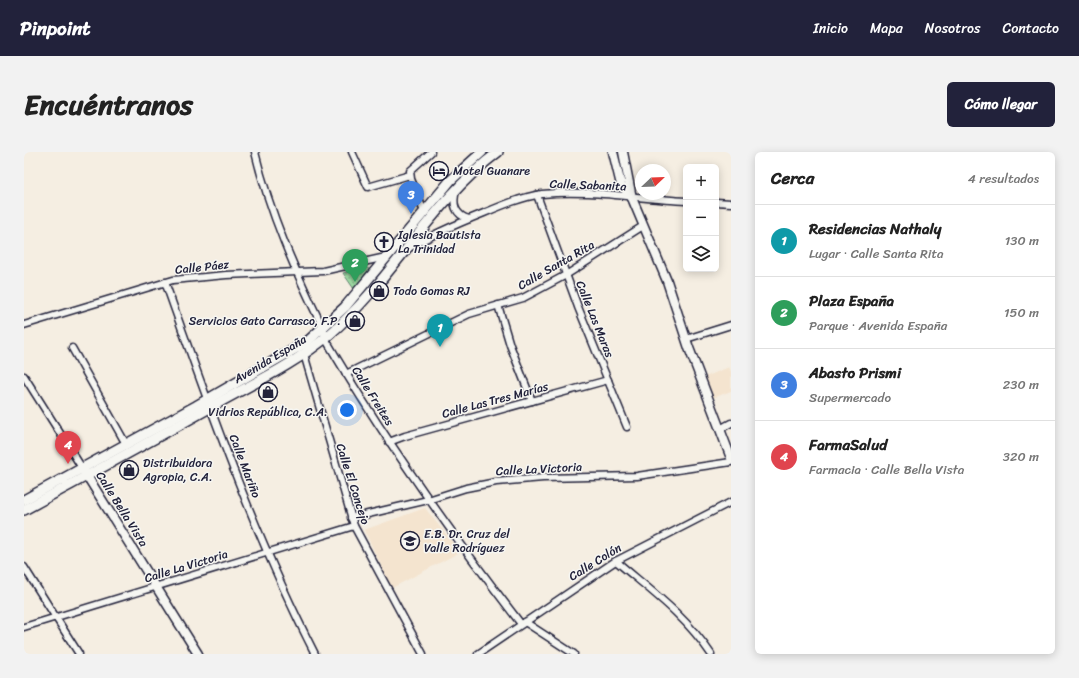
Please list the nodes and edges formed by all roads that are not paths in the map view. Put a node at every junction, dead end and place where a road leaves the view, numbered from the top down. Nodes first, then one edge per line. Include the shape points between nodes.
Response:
1 (255, 152) edge
2 (352, 152) edge
3 (431, 152) edge
4 (482, 152) edge
5 (498, 152) edge
6 (614, 152) edge
7 (623, 152) edge
8 (410, 175) junction
9 (457, 187) junction
10 (537, 195) junction
11 (632, 198) junction
12 (683, 201) edge
13 (719, 202) edge
14 (731, 204) edge
15 (424, 212) junction
16 (469, 219) junction
17 (643, 226) junction
18 (405, 250) junction
19 (388, 256) junction
20 (296, 272) junction
21 (566, 274) junction
22 (165, 282) junction
23 (498, 305) junction
24 (24, 325) edge
25 (731, 325) edge
26 (323, 328) junction
27 (325, 338) junction
28 (686, 339) junction
29 (72, 348) dead end
30 (304, 354) junction
31 (346, 374) junction
32 (24, 376) edge
33 (608, 380) junction
34 (532, 401) junction
35 (209, 404) junction
36 (731, 423) edge
37 (627, 427) dead end
38 (720, 429) junction
39 (389, 442) junction
40 (126, 444) junction
41 (731, 458) edge
42 (731, 462) edge
43 (84, 472) junction
44 (24, 500) edge
45 (428, 500) junction
46 (731, 502) edge
47 (24, 510) edge
48 (351, 518) junction
49 (354, 526) junction
50 (267, 552) junction
51 (616, 561) junction
52 (24, 567) edge
53 (156, 586) junction
54 (56, 617) junction
55 (523, 623) junction
56 (24, 627) edge
57 (79, 654) edge
58 (198, 654) edge
59 (315, 654) edge
60 (423, 654) edge
61 (478, 654) edge
62 (574, 654) edge
63 (711, 654) edge

1 - 20 street, Calle Freites via 264,188
2 - 8 street via 368,187
3 - 8 street via 412,168
4 - 15 main road, Avenida España via 450,180
5 - 9 main road, Avenida España
6 - 11 street via 621,184
7 - 11 street
8 - 15 street
9 - 16 street via 455,208 460,215
9 - 18 main road, Avenida España
10 - 11 street, Calle Sabanita via 586,194
10 - 16 street, Calle Sabanita
10 - 21 street, Calle Las Maras
11 - 12 street, Calle Sabanita
11 - 17 street
13 - 14 street
15 - 19 main road, Avenida España
16 - 18 street, Calle Sabanita via 423,239
17 - 21 street, Calle Santa Rita
17 - 28 street via 671,292
18 - 27 main road, Avenida España via 361,303
19 - 20 street, Calle Páez via 335,270
19 - 26 main road, Avenida España via 354,297
20 - 22 street, Calle Páez via 226,274
20 - 26 street, Calle Freites
21 - 23 street, Calle Santa Rita via 523,298
21 - 33 street, Calle Las Maras
22 - 24 street, Calle Páez
22 - 35 street, Calle Mariño
23 - 31 street, Calle Santa Rita via 469,314
23 - 34 street via 510,345
25 - 28 street
26 - 27 street, Calle Freites
26 - 35 main road, Avenida España via 292,352
27 - 30 main road, Avenida España
27 - 31 street, Calle Freites
28 - 38 street
29 - 40 street
30 - 35 main road, Avenida España
30 - 48 street, Calle El Concejo
31 - 39 street, Calle Freites
32 - 43 street, Calle Bella Vista
33 - 34 street, Calle Las Tres Marías
33 - 37 street, Calle Las Maras
34 - 39 street, Calle Las Tres Marías
35 - 40 main road, Avenida España
35 - 43 main road, Avenida España
35 - 50 street, Calle Mariño
36 - 38 street
38 - 41 street
39 - 45 street, Calle Freites
40 - 43 main road, Avenida España
42 - 45 street, Calle La Victoria via 637,476 496,482
43 - 44 main road, Avenida España
43 - 47 main road, Avenida España
43 - 53 street, Calle Bella Vista
45 - 48 street, Calle La Victoria
45 - 55 street, Calle Freites via 457,541
46 - 51 street, Calle Colón
48 - 49 street, Calle El Concejo
49 - 50 street, Calle La Victoria
49 - 60 street, Calle El Concejo
50 - 53 street, Calle La Victoria
50 - 59 street, Calle Mariño
51 - 55 street, Calle Colón
51 - 63 street via 678,613
52 - 54 street
53 - 54 street, Calle La Victoria
53 - 58 street, Calle Bella Vista
54 - 56 street, Calle La Victoria
54 - 57 street
55 - 61 street, Calle Colón
55 - 62 street, Calle Freites

